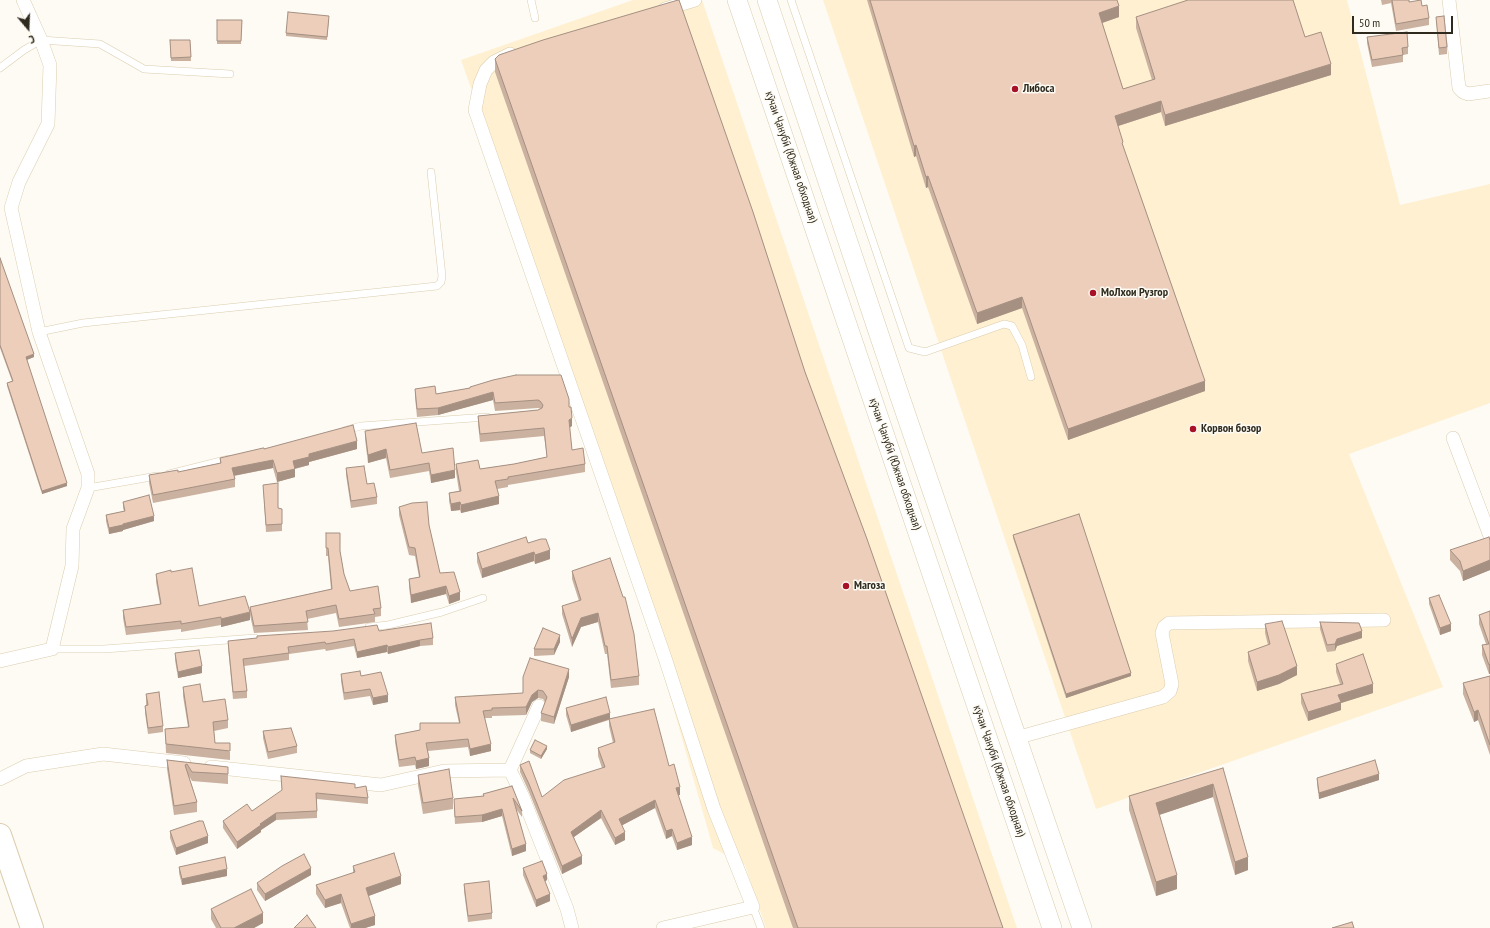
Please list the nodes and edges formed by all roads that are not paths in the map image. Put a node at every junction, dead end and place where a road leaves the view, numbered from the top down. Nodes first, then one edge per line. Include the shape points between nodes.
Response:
1 (23, 0) edge
2 (531, 0) edge
3 (695, 0) edge
4 (737, 0) edge
5 (767, 0) edge
6 (791, 0) edge
7 (1449, 0) edge
8 (650, 13) edge
9 (535, 18) dead end
10 (41, 40) junction
11 (524, 50) edge
12 (0, 68) edge
13 (230, 74) dead end
14 (1490, 91) edge
15 (431, 172) dead end
16 (39, 332) junction
17 (1031, 377) dead end
18 (493, 417) edge
19 (338, 432) edge
20 (1453, 438) dead end
21 (238, 457) edge
22 (88, 488) junction
23 (1490, 536) edge
24 (483, 598) dead end
25 (1384, 620) dead end
26 (360, 629) edge
27 (261, 638) edge
28 (52, 649) junction
29 (0, 661) edge
30 (539, 706) dead end
31 (1016, 738) junction
32 (510, 770) junction
33 (0, 778) edge
34 (0, 835) edge
35 (753, 907) junction
36 (32, 928) edge
37 (572, 928) edge
38 (663, 928) edge
39 (761, 928) edge
40 (1052, 928) edge
41 (1082, 928) edge

1 - 10 street
2 - 9 lane
3 - 8 street
4 - 40 main road, кӯчаи Ҷанубӣ (Южная обходная)
5 - 31 main road
6 - 17 lane via 909,348 925,352 1004,324 1012,326 1022,346
7 - 14 street via 1459,88 1468,94
10 - 12 lane
10 - 13 lane via 100,44 144,69
10 - 16 street via 50,66 48,124 19,182 10,208
11 - 35 street via 494,62 486,70 474,110 665,658 714,809
15 - 16 lane via 442,276 437,286 83,323
16 - 22 street via 88,474
18 - 19 lane via 361,426
20 - 23 street
21 - 22 lane via 170,474
22 - 28 street via 73,529 72,566
24 - 26 lane via 442,612
25 - 31 street via 1169,623 1162,633 1172,684 1170,691 1163,697
27 - 28 lane via 104,649
28 - 29 street
30 - 32 street
31 - 41 main road
32 - 33 street via 444,770 381,785 103,754 26,766
32 - 37 street via 567,909
34 - 36 highway
35 - 38 street
35 - 39 lane

